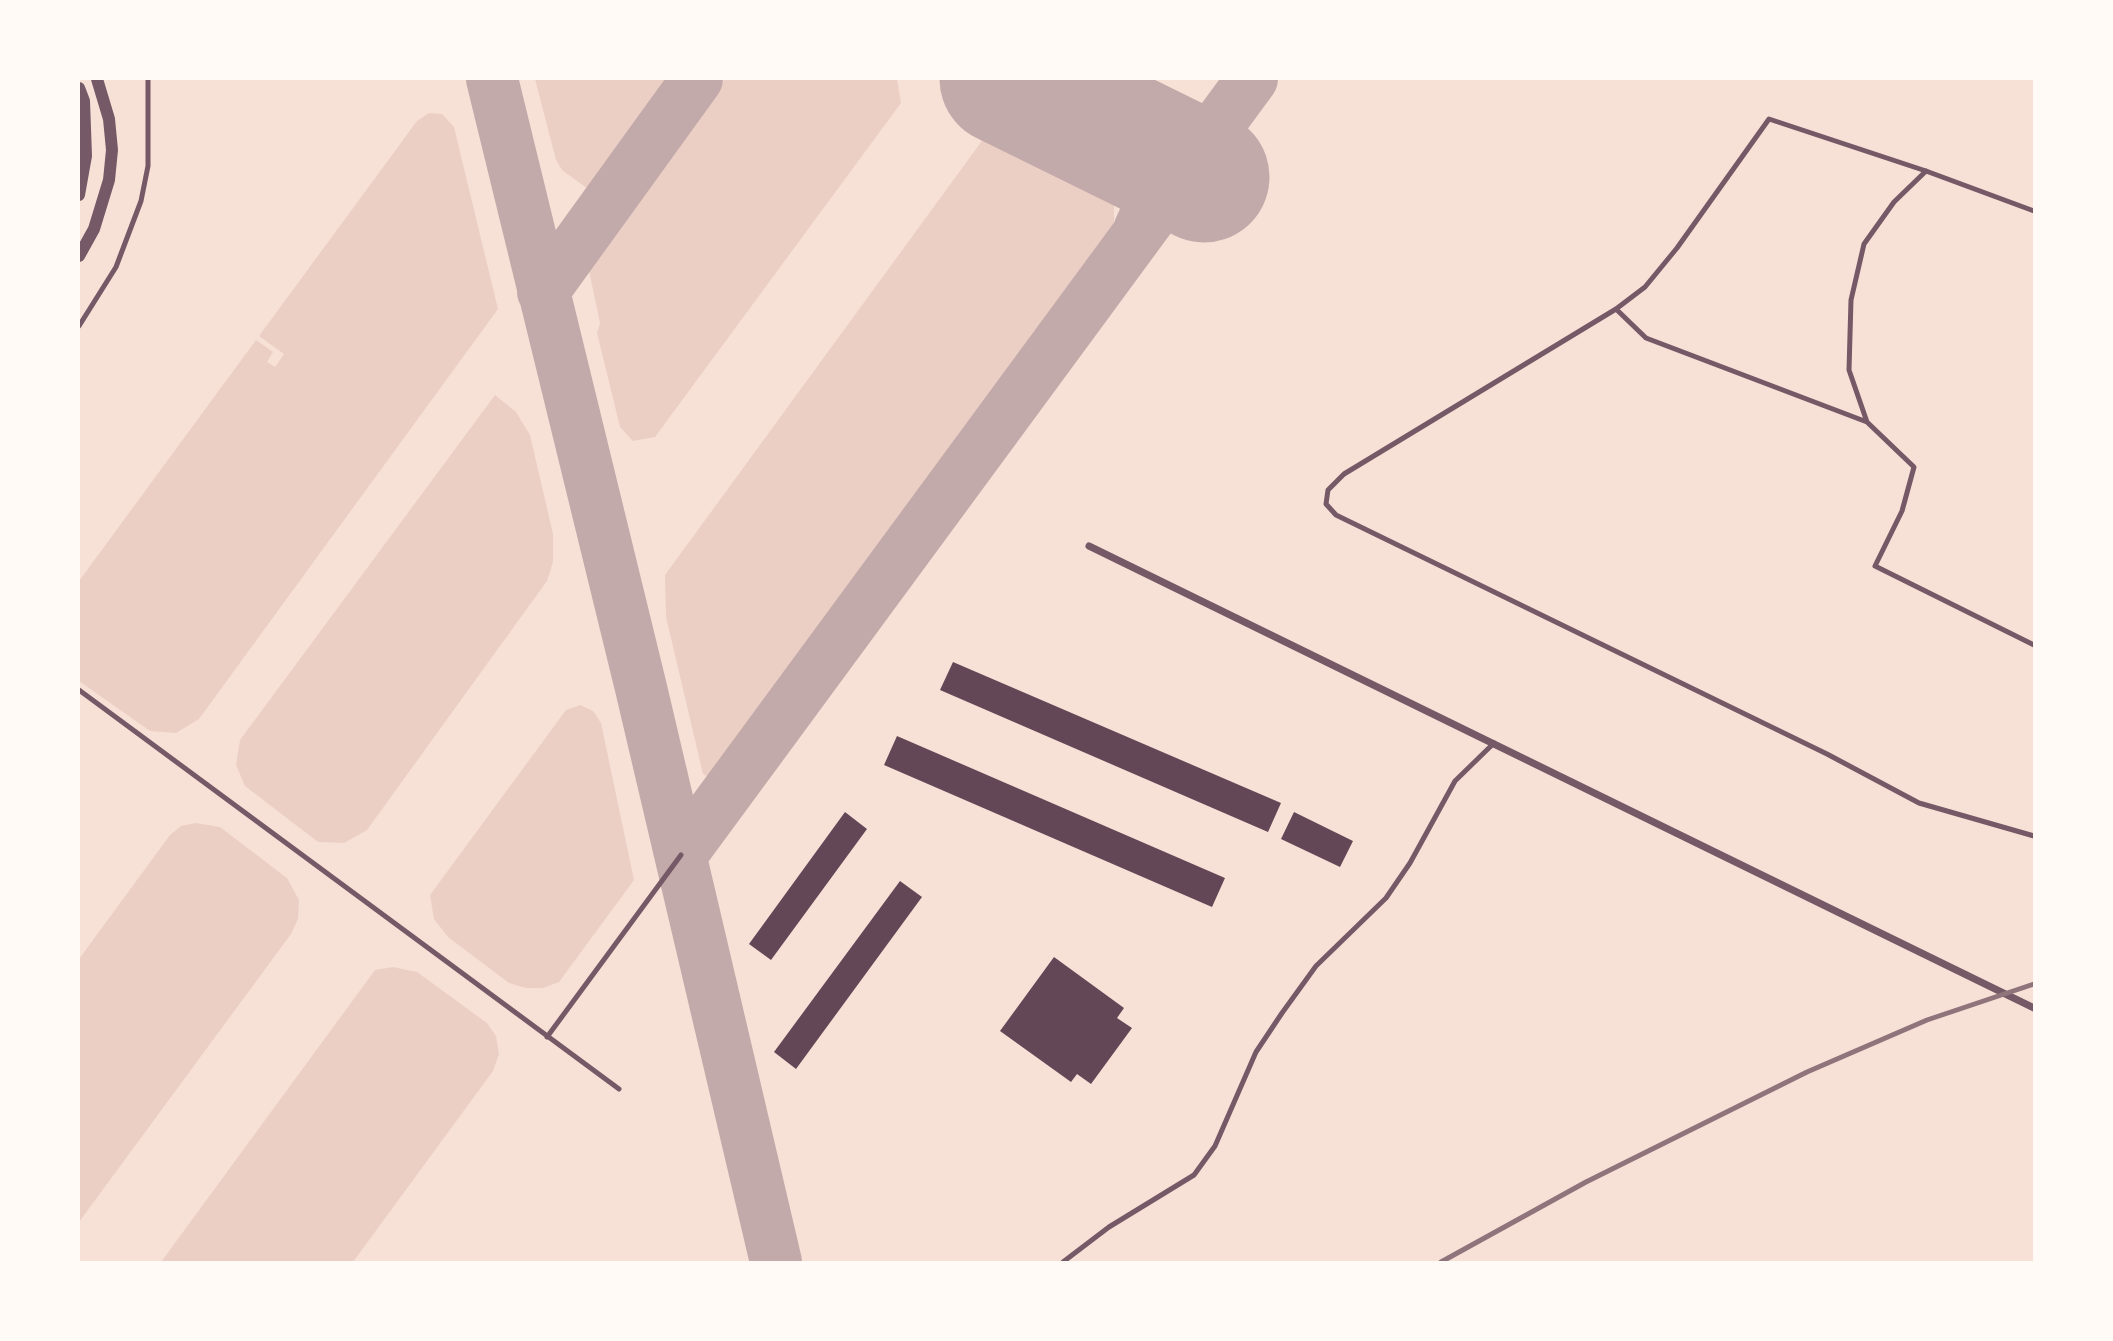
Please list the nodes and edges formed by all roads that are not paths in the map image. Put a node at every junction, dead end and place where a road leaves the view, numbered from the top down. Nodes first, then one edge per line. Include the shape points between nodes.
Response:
1 (97, 79) edge
2 (148, 79) edge
3 (79, 88) edge
4 (1926, 171) junction
5 (79, 195) edge
6 (2034, 211) edge
7 (79, 256) edge
8 (1616, 309) junction
9 (79, 326) edge
10 (1867, 422) junction
11 (1089, 546) dead end
12 (2034, 645) edge
13 (79, 690) edge
14 (1494, 743) junction
15 (2034, 836) edge
16 (681, 855) dead end
17 (2034, 1008) edge
18 (548, 1037) junction
19 (619, 1089) dead end
20 (1063, 1262) edge

1 - 7 street via 109,119 109,180 94,229
2 - 9 lane via 148,166 141,201 116,267
3 - 5 street via 84,101 86,156
4 - 6 lane
4 - 8 lane via 1769,119 1677,248 1644,286
4 - 10 lane via 1894,202 1864,244 1851,300 1849,370
8 - 10 lane via 1646,338
8 - 15 lane via 1344,474 1328,490 1326,504 1336,515 1919,803
10 - 12 lane via 1914,467 1902,511 1875,566
11 - 14 street
13 - 18 lane
14 - 17 street
14 - 20 lane via 1455,781 1386,898 1316,966 1282,1013 1256,1052 1215,1146 1194,1175 1109,1227
16 - 18 lane
18 - 19 lane

